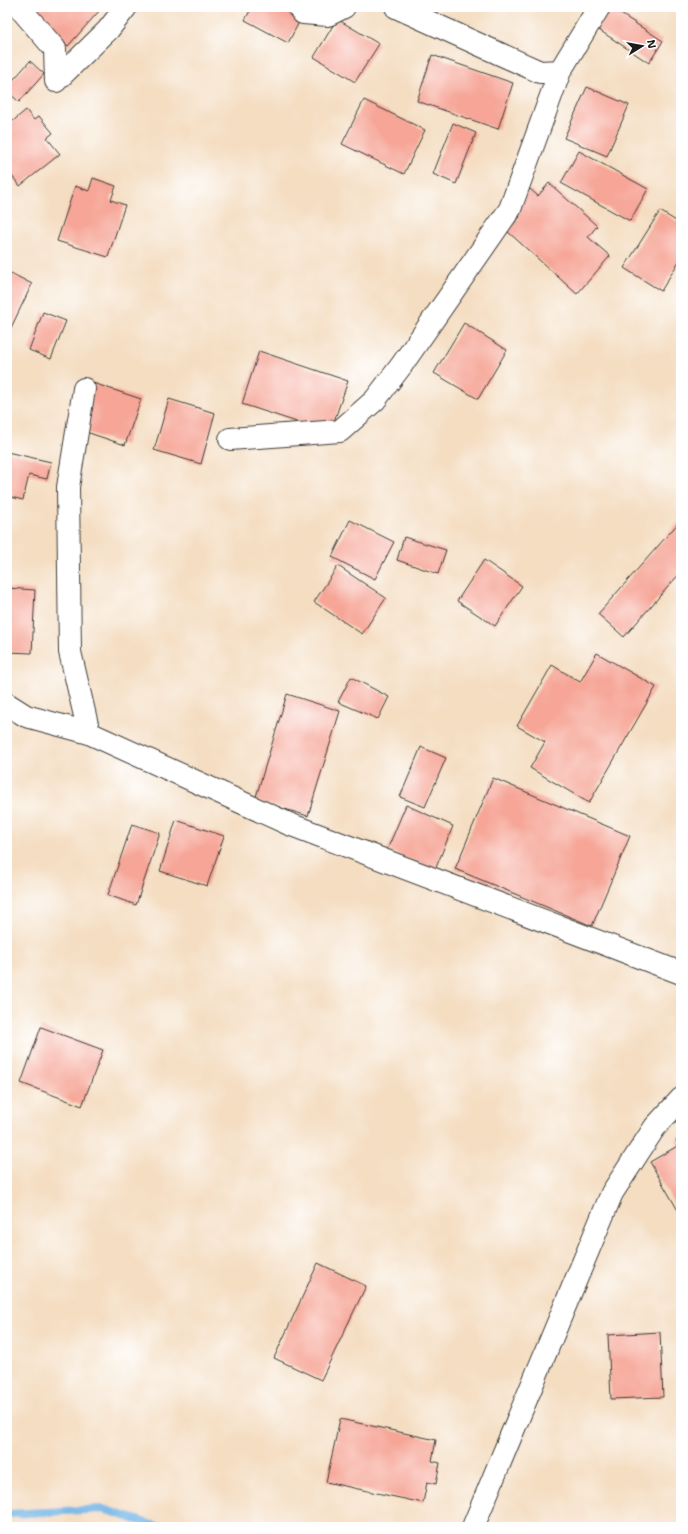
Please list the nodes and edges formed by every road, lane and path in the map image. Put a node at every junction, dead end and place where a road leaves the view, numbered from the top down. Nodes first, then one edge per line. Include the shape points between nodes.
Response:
1 (19, 7) edge
2 (126, 7) edge
3 (298, 7) edge
4 (344, 7) edge
5 (396, 7) edge
6 (599, 7) edge
7 (560, 71) junction
8 (84, 389) dead end
9 (230, 439) dead end
10 (7, 704) edge
11 (89, 733) junction
12 (681, 973) edge
13 (681, 1099) edge
14 (473, 1527) edge

1 - 2 street via 55,49 56,81 108,30
3 - 4 street via 303,13 328,15
5 - 7 street via 540,72
6 - 7 street
7 - 9 street via 510,209 375,400 340,431
8 - 11 street via 68,487 70,652
10 - 11 street via 26,716
11 - 12 street via 289,824
13 - 14 street via 655,1127 612,1193

